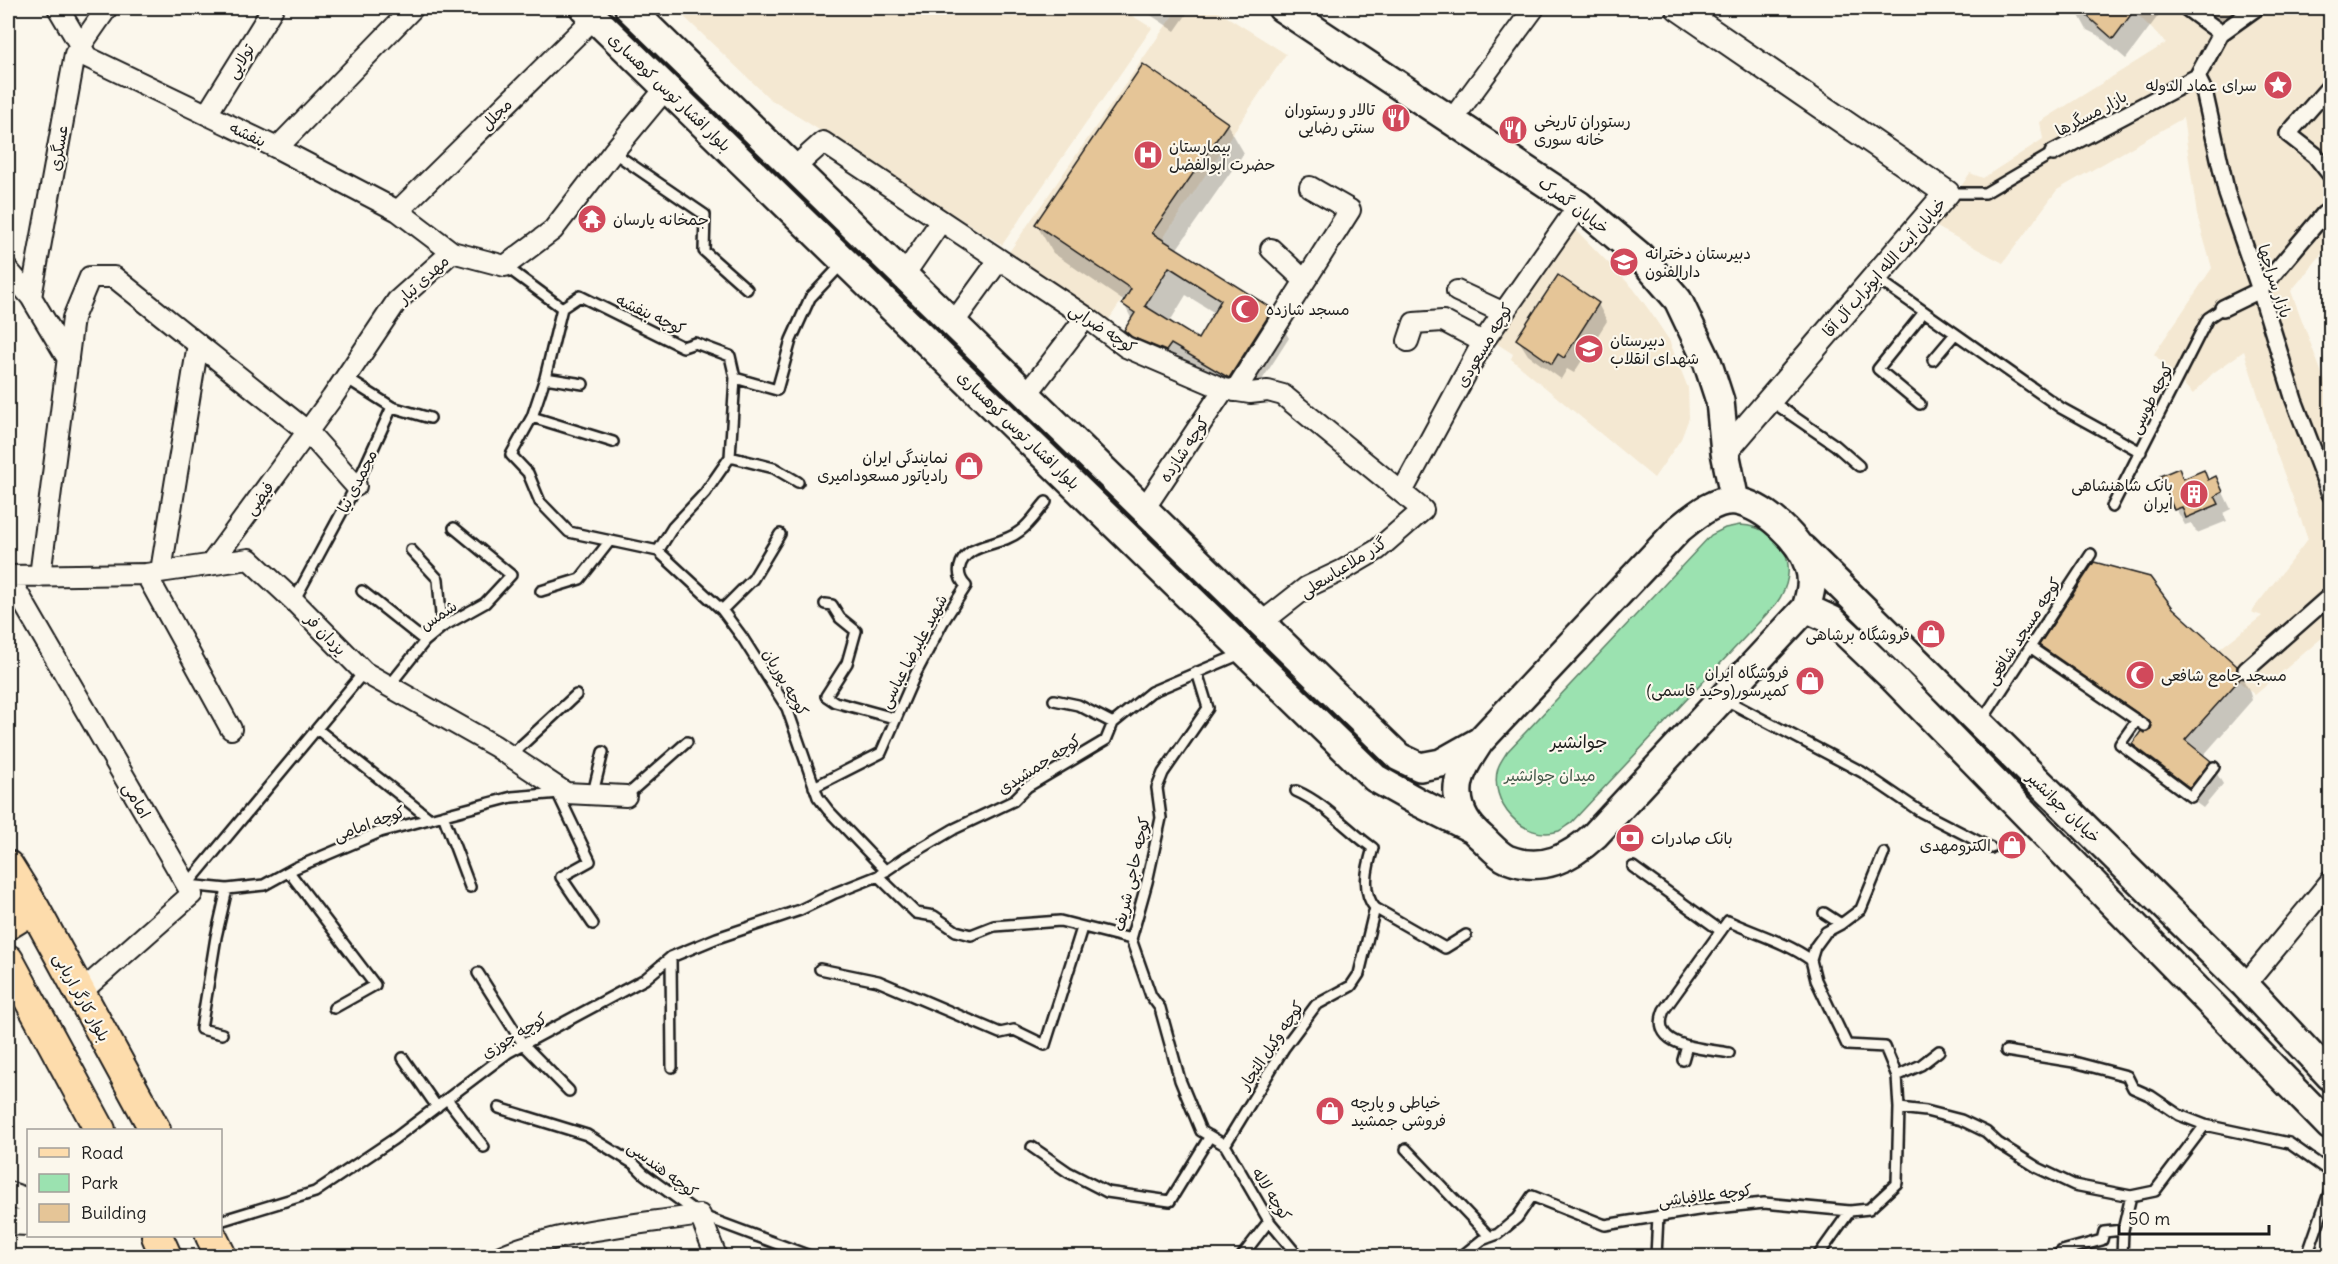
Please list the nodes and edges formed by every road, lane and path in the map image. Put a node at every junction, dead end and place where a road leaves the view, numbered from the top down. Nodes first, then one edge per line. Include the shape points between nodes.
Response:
1 (58, 8) edge
2 (107, 8) edge
3 (273, 8) edge
4 (413, 8) edge
5 (629, 8) edge
6 (1282, 8) edge
7 (1534, 8) edge
8 (1678, 8) edge
9 (2187, 8) edge
10 (2256, 8) edge
11 (589, 13) edge
12 (1311, 15) edge
13 (2221, 33) junction
14 (80, 47) junction
15 (2197, 77) junction
16 (2331, 86) edge
17 (666, 88) junction
18 (207, 114) junction
19 (1452, 120) junction
20 (277, 148) junction
21 (613, 152) junction
22 (2053, 153) joint
23 (793, 169) junction
24 (2330, 171) edge
25 (1310, 187) dead end
26 (1947, 193) junction
27 (1579, 205) junction
28 (2331, 210) edge
29 (398, 211) junction
30 (941, 221) junction
31 (1270, 249) dead end
32 (452, 252) junction
33 (999, 260) junction
34 (845, 262) junction
35 (505, 266) junction
36 (8, 270) edge
37 (904, 274) junction
38 (1875, 277) junction
39 (1305, 281) junction
40 (747, 289) dead end
41 (2260, 290) junction
42 (1456, 291) dead end
43 (31, 297) junction
44 (562, 308) junction
45 (2223, 308) joint
46 (1502, 312) junction
47 (1924, 312) junction
48 (1086, 317) junction
49 (954, 322) junction
50 (1954, 334) junction
51 (1408, 341) dead end
52 (1483, 342) junction
53 (198, 344) junction
54 (68, 359) junction
55 (1933, 360) dead end
56 (346, 378) junction
57 (545, 378) junction
58 (735, 378) junction
59 (583, 384) dead end
60 (1230, 390) junction
61 (1027, 394) junction
62 (1769, 400) junction
63 (1920, 404) dead end
64 (392, 407) junction
65 (532, 417) junction
66 (430, 418) dead end
67 (308, 432) junction
68 (613, 442) dead end
69 (1725, 452) junction
70 (2141, 452) junction
71 (730, 457) junction
72 (1859, 466) dead end
73 (798, 482) dead end
74 (356, 486) junction
75 (1402, 492) junction
76 (2331, 494) edge
77 (1735, 501) junction
78 (1046, 502) dead end
79 (2112, 507) dead end
80 (1144, 509) junction
81 (1423, 510) joint
82 (454, 528) dead end
83 (780, 534) dead end
84 (1794, 540) junction
85 (609, 542) junction
86 (411, 550) dead end
87 (658, 551) junction
88 (2091, 554) dead end
89 (210, 565) junction
90 (153, 573) junction
91 (8, 576) edge
92 (40, 576) junction
93 (362, 591) dead end
94 (541, 591) dead end
95 (2331, 596) edge
96 (294, 601) junction
97 (825, 604) dead end
98 (1806, 608) junction
99 (722, 610) junction
100 (1261, 623) junction
101 (442, 627) junction
102 (425, 641) junction
103 (2030, 646) junction
104 (1248, 651) junction
105 (2246, 670) dead end
106 (364, 672) junction
107 (1197, 672) junction
108 (389, 686) junction
109 (576, 695) dead end
110 (1722, 698) junction
111 (1054, 700) dead end
112 (894, 718) junction
113 (1113, 723) junction
114 (1979, 724) junction
115 (231, 729) dead end
116 (317, 729) junction
117 (1480, 741) junction
118 (687, 742) dead end
119 (603, 752) dead end
120 (510, 756) junction
121 (2214, 767) dead end
122 (814, 788) junction
123 (1296, 791) dead end
124 (562, 793) junction
125 (593, 793) junction
126 (627, 795) joint
127 (443, 815) junction
128 (430, 819) junction
129 (1472, 829) junction
130 (1990, 848) dead end
131 (1884, 853) dead end
132 (8, 866) edge
133 (1633, 867) dead end
134 (289, 872) junction
135 (882, 874) junction
136 (2331, 882) edge
137 (187, 885) junction
138 (470, 887) dead end
139 (227, 890) junction
140 (836, 893) joint
141 (34, 908) junction
142 (1375, 908) junction
143 (1824, 913) dead end
144 (8, 924) edge
145 (593, 924) dead end
146 (1841, 924) junction
147 (1082, 928) junction
148 (1721, 931) junction
149 (1466, 935) dead end
150 (1131, 939) junction
151 (671, 957) junction
152 (8, 960) edge
153 (1810, 960) junction
154 (820, 969) dead end
155 (478, 973) dead end
156 (2245, 985) junction
157 (80, 993) junction
158 (334, 1008) dead end
159 (222, 1034) dead end
160 (523, 1044) junction
161 (1687, 1046) junction
162 (1939, 1051) dead end
163 (2006, 1051) dead end
164 (1729, 1053) dead end
165 (403, 1058) dead end
166 (1683, 1060) dead end
167 (672, 1067) dead end
168 (1897, 1076) junction
169 (2331, 1076) edge
170 (569, 1091) dead end
171 (447, 1099) junction
172 (437, 1107) junction
173 (499, 1108) dead end
174 (1899, 1108) junction
175 (2205, 1125) junction
176 (2331, 1126) edge
177 (99, 1129) edge
178 (154, 1129) edge
179 (1210, 1136) junction
180 (1225, 1145) junction
181 (484, 1147) dead end
182 (1032, 1147) dead end
183 (1406, 1149) dead end
184 (2331, 1172) edge
185 (2331, 1190) edge
186 (8, 1194) edge
187 (2131, 1196) junction
188 (27, 1201) edge
189 (1850, 1211) junction
190 (700, 1215) junction
191 (1659, 1216) junction
192 (222, 1220) edge
193 (1269, 1221) junction
194 (8, 1222) edge
195 (27, 1223) edge
196 (2123, 1230) junction
197 (157, 1237) edge
198 (211, 1237) edge
199 (1490, 1237) junction
200 (166, 1257) edge
201 (221, 1257) edge
202 (501, 1257) edge
203 (716, 1257) edge
204 (810, 1257) edge
205 (1242, 1257) edge
206 (1298, 1257) edge
207 (1462, 1257) edge
208 (1656, 1257) edge
209 (1818, 1257) edge
210 (2056, 1257) edge
211 (2122, 1257) edge
212 (2307, 1257) edge

1 - 14 street, بنفشه
2 - 14 street, عسگری
3 - 18 street, تولایی
4 - 20 street
5 - 23 main road, بلوار افشار توس کوهساری
6 - 12 main road, خیابان گمرک
7 - 19 street
8 - 26 street, خیابان آیت الله ابوتراب آل آقا
9 - 13 street
10 - 13 street
11 - 17 main road, بلوار افشار توس کوهساری
11 - 29 street, مجلل
12 - 19 main road, خیابان گمرک
13 - 15 street
14 - 18 street, بنفشه via 87,57
14 - 43 street, عسگری via 75,54
15 - 22 street, بازار مسگرها
15 - 41 street, بازار سراجها via 2204,91 2227,194
16 - 24 street via 2288,134
17 - 21 street
17 - 34 main road, بلوار افشار توس کوهساری
18 - 20 street, بنفشه
19 - 27 main road, خیابان گمرک
20 - 29 street, بنفشه
21 - 35 street via 553,230
21 - 40 lane via 705,215 704,251
22 - 26 lane via 1985,194
23 - 30 street, کوچه ضرابی via 823,142
23 - 37 main road, بلوار افشار توس کوهساری
25 - 39 street, کوچه شازده via 1350,210
26 - 38 street, خیابان آیت الله ابوتراب آل آقا
27 - 46 street, کوچه مسعودی
27 - 69 main road, خیابان گمرک via 1640,256 1678,300 1707,361 1720,401
28 - 41 street
29 - 32 street, بنفشه
30 - 33 street, کوچه ضرابی
30 - 37 street
31 - 39 street
32 - 35 street, مهدی تبار
32 - 56 street, مهدی تبار via 397,301
33 - 48 street, کوچه ضرابی
33 - 49 street
34 - 58 lane via 810,298 791,340 777,390
34 - 104 main road, بلوار افشار توس کوهساری
35 - 44 lane
36 - 43 street
37 - 49 main road, بلوار افشار توس کوهساری
38 - 47 lane
38 - 62 street, خیابان آیت الله ابوتراب آل آقا
39 - 60 street, کوچه شازده
41 - 45 street
41 - 76 street, بازار سراجها via 2294,400
42 - 46 street
43 - 54 street
44 - 57 lane
44 - 58 lane, کوچه بنفشه via 580,296 683,347 695,343 730,356
45 - 70 lane, کوچه طوسی via 2208,318
46 - 52 street, کوچه مسعودی
47 - 50 lane
47 - 63 lane via 1878,369
48 - 60 street, کوچه ضرابی via 1126,346
48 - 61 street
49 - 61 main road, بلوار افشار توس کوهساری
50 - 55 lane
50 - 70 lane via 2061,408
51 - 52 street via 1414,324 1443,321
52 - 75 street, کوچه مسعودی
53 - 54 street via 114,277 90,277 73,318
53 - 67 street
53 - 90 street
54 - 92 street
56 - 64 lane
56 - 67 street, مهدی تبار
57 - 59 lane
57 - 65 lane
58 - 71 lane
60 - 75 street, کوچه ضرابی via 1283,395
60 - 80 street, کوچه شازده
61 - 80 main road, بلوار افشار توس کوهساری
62 - 69 street, خیابان آیت الله ابوتراب آل آقا
62 - 72 lane
64 - 66 lane
64 - 74 lane, محمدی نیا
65 - 68 lane
65 - 85 lane via 511,455 528,473 540,502 569,532
67 - 74 street
67 - 89 street, فیضی
69 - 77 main road, خیابان گمرک
70 - 79 lane, کوچه طوسی
71 - 73 lane via 774,468
71 - 87 lane
74 - 96 lane, محمدی نیا
75 - 81 street, کوچه ضرابی
77 - 84 main road via 1776,521
77 - 117 main road via 1707,507 1679,528
78 - 112 lane, شهید علیرضا عباسی via 1021,531 972,551 962,561 958,571 966,586
80 - 100 main road, بلوار افشار توس کوهساری
81 - 100 street, گذر ملاعباسعلی via 1377,550 1307,587
82 - 101 lane, شمس via 511,575 485,603
83 - 99 lane via 753,579
84 - 98 main road via 1809,567 1812,587
84 - 114 main road, خیابان جوانشیر
85 - 87 lane
85 - 94 lane via 580,579
86 - 101 lane via 438,579
87 - 99 lane, کوچه پوریان
88 - 103 lane, کوچه مسجد شافعی
89 - 90 street, یزدان فر
89 - 96 street, یزدان فر via 249,559
90 - 92 street, یزدان فر
90 - 115 street
91 - 92 street, یزدان فر
91 - 137 street, امامی
93 - 102 lane
95 - 105 street
96 - 106 street, یزدان فر
97 - 112 lane via 832,605 856,631 847,663 826,696
98 - 110 main road
98 - 176 main road, خیابان جوانشیر via 1832,620 1894,679
99 - 122 lane, کوچه پوریان via 787,708
100 - 117 main road, بلوار افشار توس کوهساری via 1399,758 1420,767 1441,763
101 - 102 lane, شمس
102 - 108 lane, شمس
103 - 114 lane, کوچه مسجد شافعی
103 - 121 lane via 2141,723 2120,744 2191,797
104 - 107 lane, کوچه جمشیدی
104 - 129 main road, بلوار افشار توس کوهساری via 1375,778
106 - 108 street, یزدان فر
106 - 116 lane
107 - 113 lane, کوچه جمشیدی via 1151,692
107 - 150 lane, کوچه حاجی شریف via 1208,708 1163,773 1157,788 1161,818
108 - 120 street, یزدان فر
109 - 120 lane
110 - 129 main road via 1576,852 1553,862 1528,865 1505,859
110 - 130 lane via 1862,772 1921,812
111 - 113 lane via 1078,705
112 - 122 lane, شهید علیرضا عباسی via 881,753
113 - 135 lane, کوچه جمشیدی via 1106,740 1027,788 1013,801 954,829
114 - 156 main road, خیابان جوانشیر
116 - 128 lane
116 - 137 lane
117 - 129 main road via 1463,768 1458,795
118 - 126 lane
119 - 125 lane
120 - 124 street, یزدان فر
122 - 135 lane, کوچه پوریان
123 - 142 lane via 1332,813 1373,848 1367,868 1368,899
124 - 125 street
124 - 127 lane, کوچه امامی via 512,797
124 - 145 lane via 590,861 561,877
125 - 126 street
127 - 128 lane, کوچه امامی
127 - 138 lane
128 - 134 lane, کوچه امامی via 380,832
131 - 146 lane via 1861,909
132 - 141 main road, بلوار کارگر اربابی
133 - 148 lane
134 - 139 lane, کوچه امامی via 264,885
134 - 158 lane via 375,985
135 - 140 lane, کوچه جمشیدی
135 - 147 lane, کوچه پوریان via 916,913 934,916 956,932 971,935 994,926 1060,921
136 - 156 street
137 - 139 lane, کوچه امامی
137 - 157 street via 192,894
139 - 159 lane via 201,1029
140 - 151 lane, کوچه جوزی
141 - 144 main road
141 - 157 main road, بلوار کارگر اربابی
142 - 149 lane via 1445,948
142 - 180 lane, کوچه وکیل التجار via 1359,974 1351,986 1316,1005 1284,1048
143 - 146 lane
146 - 153 lane via 1826,932
147 - 150 lane, کوچه پوریان
147 - 154 lane via 1044,1045 1014,1030 1000,1033 878,981
148 - 153 lane via 1728,921 1791,947
148 - 161 lane via 1660,1020 1666,1036
150 - 179 lane, کوچه حاجی شریف via 1151,996 1160,1008 1180,1080 1201,1131
151 - 160 lane, کوچه جوزی via 645,979
151 - 167 lane
152 - 177 main road
153 - 168 lane, کوچه علافباشی via 1847,1045 1885,1047
155 - 160 lane
156 - 169 main road, خیابان جوانشیر
157 - 178 main road, بلوار کارگر اربابی
160 - 170 lane
160 - 171 lane, کوچه جوزی
161 - 164 lane
161 - 166 lane
162 - 168 lane
163 - 175 lane via 2127,1076 2133,1088
165 - 172 lane
168 - 174 lane, کوچه علافباشی
171 - 172 lane, کوچه جوزی
171 - 181 lane
172 - 192 lane, کوچه جوزی via 315,1192
173 - 190 lane, کوچه هندسی via 587,1135 634,1164
174 - 187 lane via 1961,1120 1986,1132 2038,1168 2074,1185
174 - 189 lane, کوچه علافباشی via 1897,1183 1869,1209
175 - 184 lane via 2289,1143
175 - 187 lane via 2155,1191
179 - 180 lane, کوچه حاجی شریف
179 - 182 lane via 1170,1202 1107,1192
180 - 193 lane, کوچه لاله
183 - 199 lane
185 - 212 lane
186 - 188 street
187 - 196 lane
189 - 191 lane, کوچه علافباشی via 1764,1203
189 - 209 lane
190 - 202 street via 572,1235
190 - 203 street
190 - 204 lane, کوچه هندسی
191 - 199 lane, کوچه علافباشی via 1605,1225 1532,1196 1517,1218
191 - 208 lane
193 - 205 lane
193 - 206 lane, کوچه لاله
194 - 195 street
196 - 210 lane via 2104,1232 2102,1240 2062,1251
196 - 211 lane
197 - 200 main road
198 - 201 main road
199 - 207 lane, کوچه علافباشی

